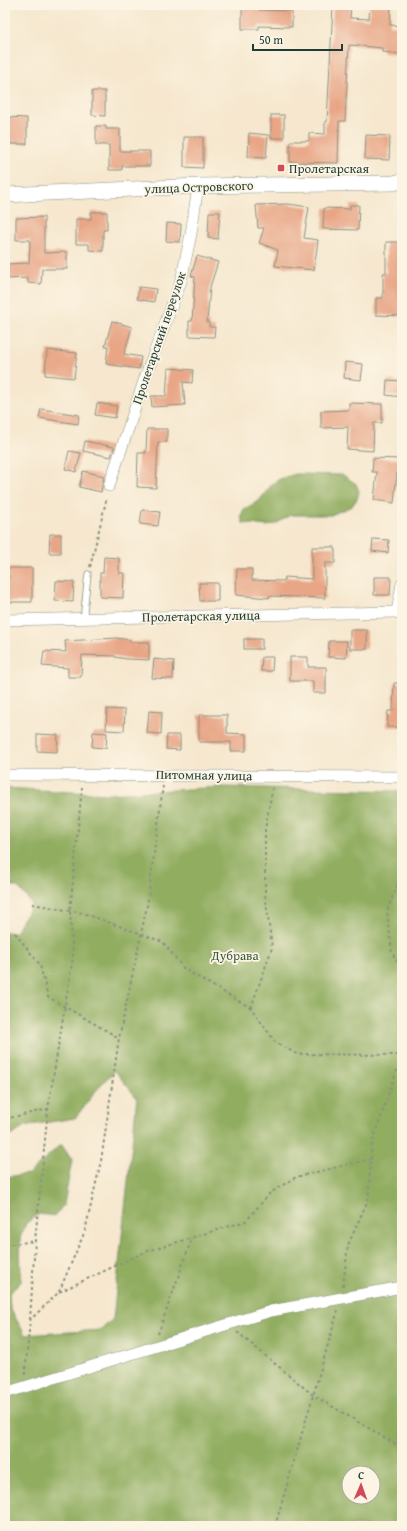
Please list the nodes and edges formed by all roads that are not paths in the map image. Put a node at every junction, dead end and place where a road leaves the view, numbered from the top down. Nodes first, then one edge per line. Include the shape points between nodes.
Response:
1 (399, 184) edge
2 (198, 186) junction
3 (5, 195) edge
4 (109, 486) road end
5 (88, 574) road end
6 (402, 584) edge
7 (399, 614) edge
8 (85, 618) junction
9 (5, 620) edge
10 (5, 775) edge
11 (402, 777) edge
12 (402, 1287) edge
13 (5, 1393) edge

1 - 2 street, улица Островского
2 - 3 street, улица Островского
2 - 4 street, Пролетарский переулок via 181,281
5 - 8 lane
6 - 7 street
7 - 8 street, Пролетарская улица
8 - 9 street, Пролетарская улица
10 - 11 street, Питомная улица
12 - 13 street via 271,1310

